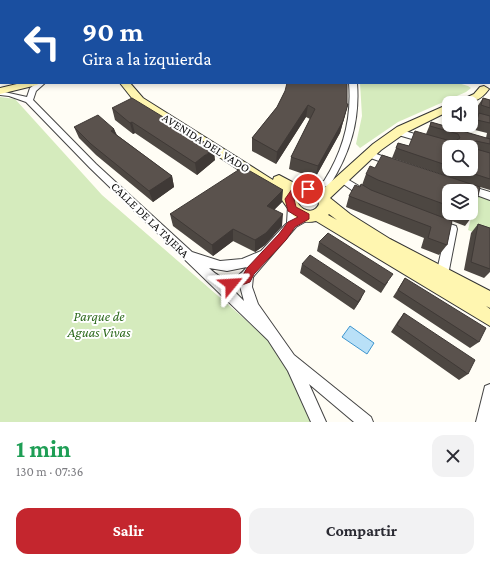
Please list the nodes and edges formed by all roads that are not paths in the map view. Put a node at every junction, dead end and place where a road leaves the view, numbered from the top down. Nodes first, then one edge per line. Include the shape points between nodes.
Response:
1 (14, 84) edge
2 (30, 84) edge
3 (40, 84) edge
4 (126, 84) edge
5 (134, 84) edge
6 (353, 84) edge
7 (483, 87) edge
8 (0, 88) edge
9 (0, 92) edge
10 (478, 96) edge
11 (29, 100) junction
12 (442, 111) edge
13 (478, 119) edge
14 (490, 122) edge
15 (398, 132) junction
16 (442, 146) edge
17 (368, 154) junction
18 (404, 167) edge
19 (342, 179) junction
20 (478, 192) edge
21 (490, 196) edge
22 (297, 197) junction
23 (378, 200) edge
24 (318, 208) junction
25 (430, 220) edge
26 (292, 224) junction
27 (269, 251) junction
28 (186, 254) junction
29 (442, 275) junction
30 (246, 278) junction
31 (216, 282) junction
32 (490, 300) edge
33 (490, 318) edge
34 (274, 337) junction
35 (288, 357) junction
36 (490, 391) edge
37 (318, 422) edge
38 (366, 422) edge
39 (483, 422) edge

1 - 8 street
2 - 9 street
3 - 11 street via 33,90
4 - 22 street, AVENIDA DEL VADO via 139,100 281,190
5 - 22 street, AVENIDA DEL VADO via 151,102 292,188
6 - 22 street via 351,91 354,111 351,131 341,159 327,183
7 - 10 street
9 - 11 street, CALLE DE LA TAJERA
11 - 28 street, CALLE DE LA TAJERA via 93,166
12 - 15 street
13 - 14 street
15 - 16 street
15 - 17 street
17 - 18 street
17 - 19 street
19 - 23 street
19 - 24 street
20 - 21 street
22 - 24 street
22 - 24 street via 318,192
22 - 26 street
24 - 26 street
24 - 29 street via 345,219
24 - 33 street
25 - 29 street via 452,229
26 - 27 street
27 - 28 street via 248,262 230,267 214,266
27 - 30 street
28 - 31 street, CALLE DE LA TAJERA
29 - 32 street
30 - 31 street via 231,284
30 - 34 street, CALLE DE LA TAJERA via 252,302
31 - 34 street, CALLE DE LA TAJERA
34 - 35 street, CALLE DE LA TAJERA
35 - 37 street, CALLE DE LA TAJERA
35 - 38 street
36 - 39 street

